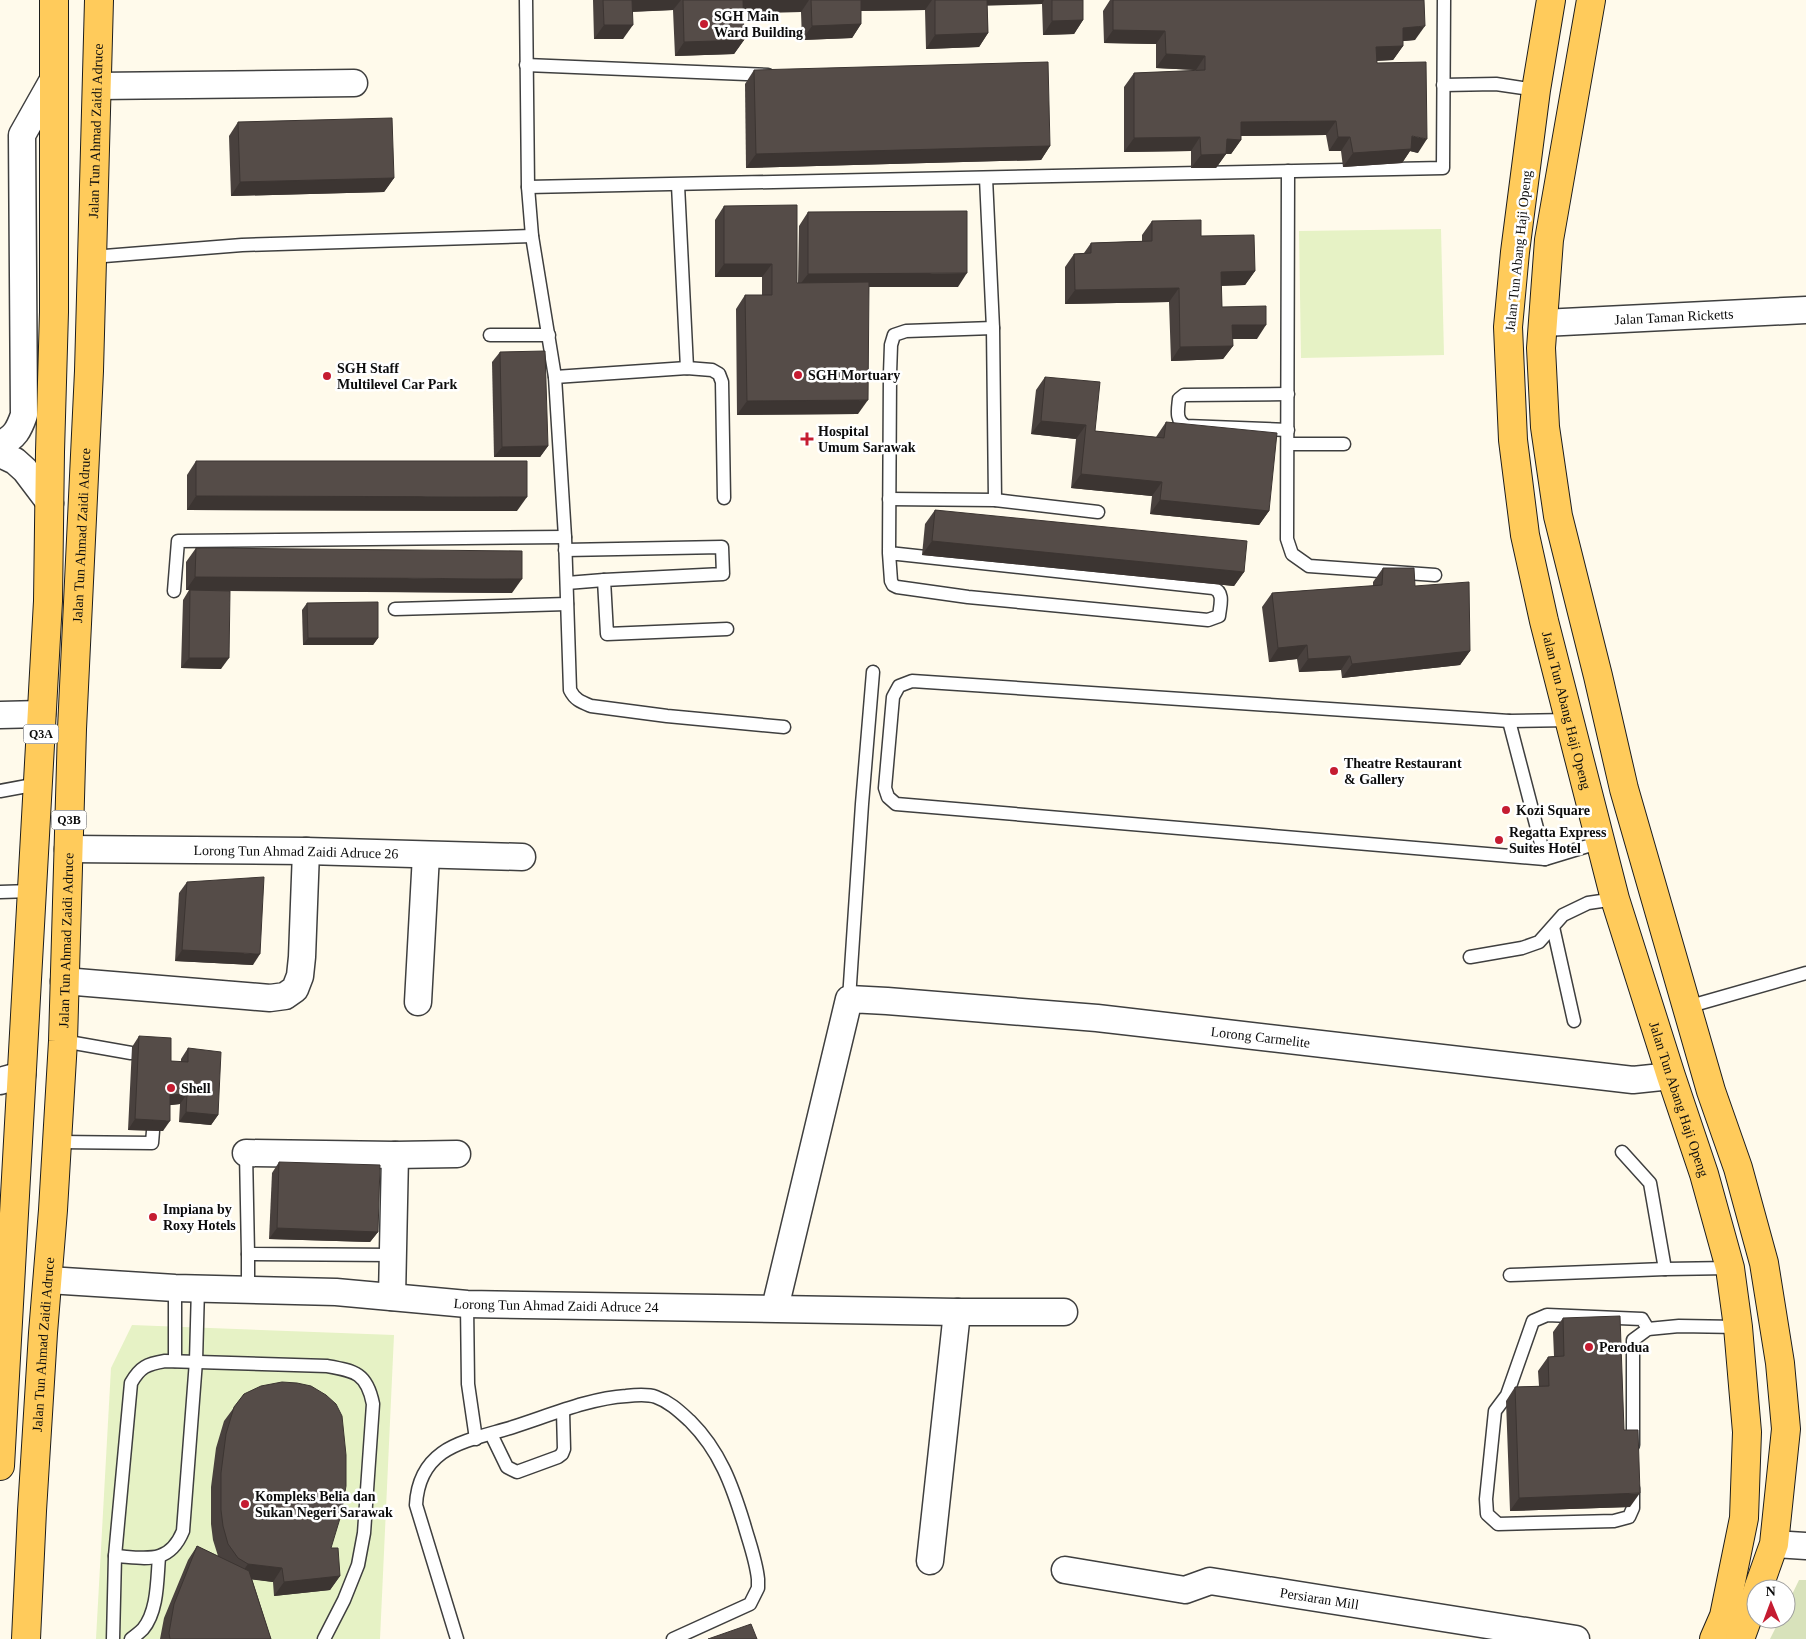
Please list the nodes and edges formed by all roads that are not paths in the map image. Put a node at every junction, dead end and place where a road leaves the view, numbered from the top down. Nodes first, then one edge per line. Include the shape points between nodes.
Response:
1 (54, 0) edge
2 (98, 0) edge
3 (526, 0) edge
4 (1444, 0) edge
5 (1551, 0) edge
6 (1591, 0) edge
7 (526, 65) junction
8 (778, 75) edge
9 (53, 80) junction
10 (354, 84) dead end
11 (1442, 85) junction
12 (97, 86) junction
13 (1536, 90) junction
14 (1288, 172) junction
15 (986, 178) junction
16 (678, 185) junction
17 (528, 187) junction
18 (532, 236) junction
19 (92, 257) junction
20 (1806, 310) edge
21 (1543, 323) junction
22 (993, 328) junction
23 (490, 335) dead end
24 (549, 335) junction
25 (687, 368) junction
26 (555, 376) junction
27 (1288, 394) junction
28 (24, 415) junction
29 (1288, 430) junction
30 (0, 444) edge
31 (1288, 444) junction
32 (1344, 444) dead end
33 (50, 452) junction
34 (0, 454) edge
35 (724, 498) dead end
36 (890, 499) junction
37 (995, 500) junction
38 (50, 503) junction
39 (1098, 512) dead end
40 (565, 544) junction
41 (889, 553) junction
42 (1435, 575) dead end
43 (604, 580) junction
44 (566, 582) junction
45 (174, 591) dead end
46 (567, 604) junction
47 (395, 609) dead end
48 (727, 629) dead end
49 (873, 672) dead end
50 (42, 714) junction
51 (0, 715) edge
52 (1570, 720) junction
53 (1509, 721) junction
54 (784, 727) dead end
55 (38, 784) junction
56 (0, 791) edge
57 (1601, 842) junction
58 (68, 849) junction
59 (306, 851) junction
60 (426, 855) junction
61 (522, 857) dead end
62 (1545, 858) junction
63 (32, 891) junction
64 (0, 892) edge
65 (1615, 899) junction
66 (1553, 927) junction
67 (1470, 957) dead end
68 (1806, 973) edge
69 (64, 981) junction
70 (849, 999) junction
71 (418, 1002) dead end
72 (1687, 1008) junction
73 (1574, 1021) dead end
74 (62, 1041) junction
75 (131, 1053) dead end
76 (1670, 1076) junction
77 (11, 1078) edge
78 (153, 1131) edge
79 (58, 1142) junction
80 (1622, 1152) dead end
81 (246, 1153) joint
82 (457, 1154) dead end
83 (395, 1155) junction
84 (7, 1226) edge
85 (248, 1254) junction
86 (393, 1254) junction
87 (1730, 1268) junction
88 (1666, 1269) junction
89 (1510, 1275) dead end
90 (48, 1280) junction
91 (187, 1288) junction
92 (248, 1290) junction
93 (392, 1297) junction
94 (467, 1304) junction
95 (775, 1308) junction
96 (957, 1312) junction
97 (1064, 1312) dead end
98 (1738, 1327) junction
99 (1648, 1329) junction
100 (175, 1361) junction
101 (196, 1361) junction
102 (563, 1411) junction
103 (491, 1434) junction
104 (476, 1439) junction
105 (1633, 1457) edge
106 (0, 1465) edge
107 (1633, 1476) edge
108 (1774, 1544) junction
109 (1806, 1546) edge
110 (115, 1556) junction
111 (159, 1557) junction
112 (930, 1561) dead end
113 (1065, 1570) dead end
114 (1762, 1579) edge
115 (1746, 1622) edge
116 (453, 1638) edge
117 (26, 1639) edge
118 (113, 1639) edge
119 (131, 1639) edge
120 (324, 1639) edge
121 (673, 1639) edge
122 (1576, 1639) edge
123 (1714, 1639) edge
124 (1740, 1639) edge

1 - 9 main road, Q3A
2 - 12 main road, Jalan Tun Ahmad Zaidi Adruce / Q3B
3 - 7 lane
4 - 11 lane
5 - 13 main road, Jalan Tun Abang Haji Openg
6 - 21 main road via 1549,240
7 - 8 lane
7 - 17 lane
9 - 28 street via 22,135
9 - 33 main road, Q3A via 54,302
10 - 12 street
11 - 13 lane via 1496,84
11 - 14 lane via 1443,168
12 - 19 main road, Jalan Tun Ahmad Zaidi Adruce / Q3B
13 - 52 main road, Jalan Tun Abang Haji Openg via 1508,327 1513,440 1525,535
14 - 15 lane
14 - 27 lane
15 - 16 lane
15 - 22 lane
16 - 17 lane
16 - 25 lane
17 - 18 lane
18 - 19 lane via 242,245
18 - 24 lane
19 - 58 main road, Jalan Tun Ahmad Zaidi Adruce / Q3B
20 - 21 street, Jalan Taman Ricketts
21 - 72 main road via 1545,427 1558,516 1624,789
22 - 36 lane via 906,331 894,335 890,374
22 - 37 lane
23 - 24 lane
24 - 26 lane
25 - 26 lane
25 - 35 lane via 712,370 719,374 722,382
26 - 40 lane
27 - 29 lane
27 - 29 lane via 1184,394 1179,399 1178,419 1186,426
28 - 30 street via 18,432
28 - 33 street
29 - 31 lane
31 - 32 lane
31 - 42 lane via 1287,539 1292,554 1309,566
33 - 38 main road, Q3A
34 - 38 street via 25,470
36 - 37 lane
36 - 41 lane
37 - 39 lane
38 - 50 main road, Q3A
40 - 43 lane via 722,547 723,574
40 - 44 lane
40 - 45 lane via 178,541
41 - 41 lane via 890,581 897,588 1208,620 1219,616 1222,595 1214,588
43 - 44 lane
43 - 48 lane via 607,634
44 - 46 lane
46 - 47 lane
46 - 54 lane via 570,690 580,702 667,716
49 - 70 lane
50 - 51 street
50 - 55 main road, Q3A
52 - 53 lane
52 - 57 main road, Jalan Tun Abang Haji Openg
53 - 62 lane
53 - 62 lane via 912,681 899,686 892,697 885,788 888,797 896,804
55 - 56 lane
55 - 63 main road, Q3A
57 - 62 lane
57 - 65 main road, Jalan Tun Abang Haji Openg
58 - 59 street, Lorong Tun Ahmad Zaidi Adruce 26
58 - 69 main road, Jalan Tun Ahmad Zaidi Adruce / Q3B
59 - 60 street, Lorong Tun Ahmad Zaidi Adruce 26
59 - 69 street via 300,976 296,989 285,996 254,997
60 - 61 street, Lorong Tun Ahmad Zaidi Adruce 26
60 - 71 street
63 - 64 lane
63 - 77 main road, Q3A
65 - 66 lane via 1588,903 1563,915
65 - 76 main road, Jalan Tun Abang Haji Openg
66 - 67 lane via 1539,942
66 - 73 lane
68 - 72 lane
69 - 74 main road, Jalan Tun Ahmad Zaidi Adruce / Q3B
70 - 76 street, Lorong Carmelite via 1097,1018 1633,1080
70 - 95 street
72 - 108 main road via 1738,1168 1764,1264 1780,1363 1786,1429
74 - 75 lane
74 - 79 main road, Jalan Tun Ahmad Zaidi Adruce / Q3B
76 - 87 main road, Jalan Tun Abang Haji Openg via 1704,1174
77 - 84 main road, Q3A
78 - 79 lane via 152,1143
79 - 90 main road, Jalan Tun Ahmad Zaidi Adruce / Q3B
80 - 88 lane via 1650,1183
81 - 83 street
81 - 85 lane
82 - 83 street
83 - 86 street
84 - 106 main road, Q3A
85 - 86 lane
85 - 92 lane
86 - 93 street
87 - 88 lane
87 - 98 main road, Jalan Tun Abang Haji Openg
88 - 89 lane
90 - 91 street, Lorong Tun Ahmad Zaidi Adruce 24
90 - 117 main road, Jalan Tun Ahmad Zaidi Adruce / Q3B
91 - 92 street, Lorong Tun Ahmad Zaidi Adruce 24
91 - 100 lane
91 - 101 lane
92 - 93 street, Lorong Tun Ahmad Zaidi Adruce 24
93 - 94 street, Lorong Tun Ahmad Zaidi Adruce 24
94 - 95 street, Lorong Tun Ahmad Zaidi Adruce 24
94 - 104 lane via 468,1384
95 - 96 street, Lorong Tun Ahmad Zaidi Adruce 24
96 - 97 street, Lorong Tun Ahmad Zaidi Adruce 24
96 - 112 street
98 - 99 lane
98 - 123 main road, Jalan Tun Abang Haji Openg via 1746,1432 1744,1518 1724,1616
99 - 105 lane via 1633,1340
99 - 107 lane via 1642,1319 1547,1315 1533,1322 1507,1395 1495,1411 1487,1514 1498,1524 1614,1522 1629,1517 1633,1508
100 - 101 lane
100 - 110 lane via 153,1363 138,1370 131,1383
101 - 111 lane via 183,1531 175,1546
101 - 120 lane via 327,1366 362,1377 371,1390 373,1404 364,1533 358,1565
102 - 103 lane
102 - 103 lane via 562,1454 517,1472 507,1468
102 - 121 lane via 612,1398 655,1397 669,1404 703,1434 723,1467 751,1547 758,1588 750,1604 742,1609
103 - 104 lane
104 - 116 lane via 453,1447 429,1464 417,1492 416,1505
108 - 109 street
108 - 114 main road
110 - 111 lane
110 - 118 lane
111 - 119 lane via 151,1613 143,1628
113 - 122 street, Persiaran Mill via 1186,1590 1210,1581
115 - 124 main road

